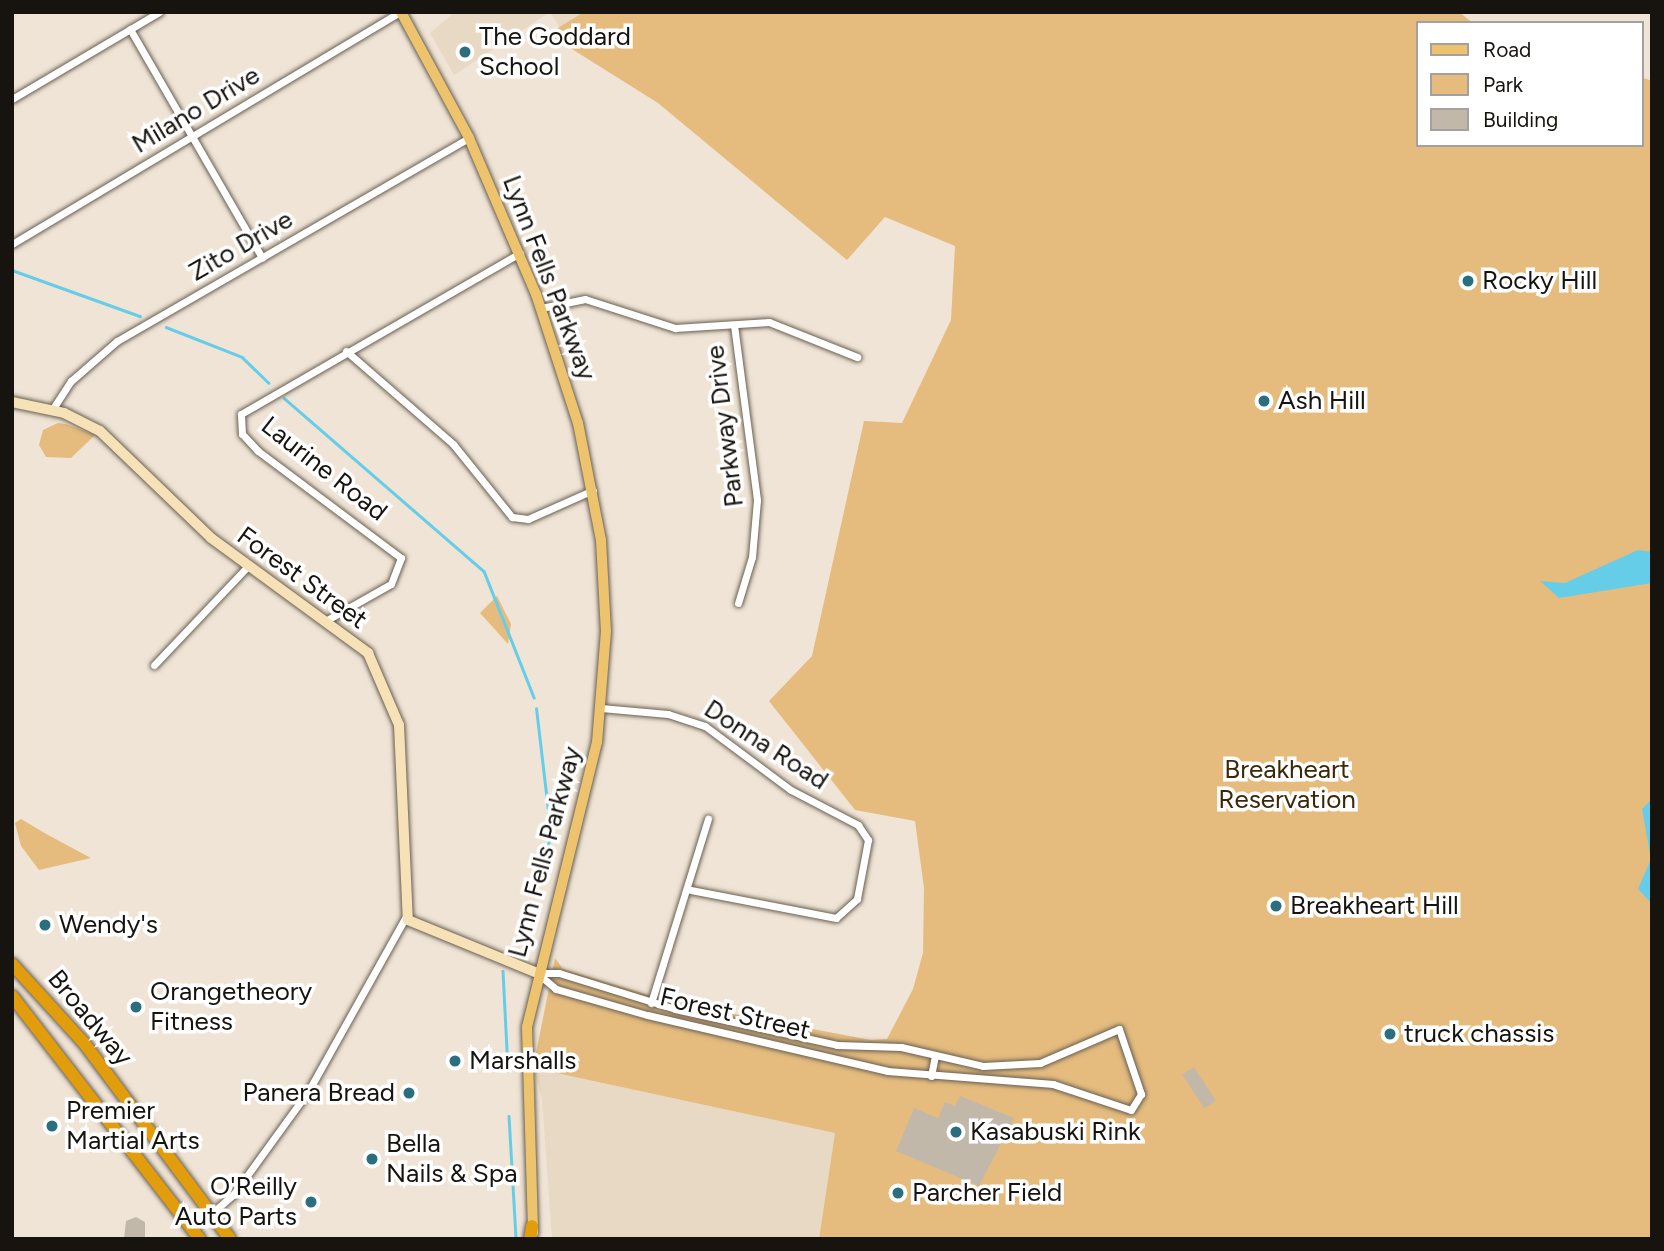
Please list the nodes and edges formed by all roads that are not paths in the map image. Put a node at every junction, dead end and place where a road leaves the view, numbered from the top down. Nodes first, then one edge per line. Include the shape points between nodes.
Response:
1 (159, 12) edge
2 (400, 12) edge
3 (130, 29) junction
4 (12, 99) edge
5 (193, 136) junction
6 (469, 138) junction
7 (12, 244) edge
8 (520, 253) junction
9 (262, 258) junction
10 (541, 308) junction
11 (734, 325) junction
12 (345, 351) junction
13 (857, 357) dead end
14 (12, 402) edge
15 (52, 410) junction
16 (593, 490) junction
17 (248, 566) junction
18 (738, 603) dead end
19 (327, 620) junction
20 (154, 665) dead end
21 (601, 708) junction
22 (708, 819) dead end
23 (691, 890) junction
24 (407, 914) junction
25 (12, 964) edge
26 (537, 973) junction
27 (12, 996) edge
28 (651, 1003) junction
29 (935, 1056) junction
30 (1027, 1066) junction
31 (931, 1076) junction
32 (1027, 1083) junction
33 (212, 1213) junction
34 (532, 1235) edge
35 (200, 1239) edge
36 (230, 1239) edge

1 - 3 street
2 - 5 street, Milano Drive
2 - 6 main road, Lynn Fells Parkway
3 - 4 street
3 - 5 street
5 - 7 street, Milano Drive
5 - 9 street
6 - 8 main road, Lynn Fells Parkway
6 - 9 street, Zito Drive
8 - 10 main road, Lynn Fells Parkway
8 - 12 street, Laurine Road
9 - 15 street, Zito Drive via 111,346 71,381
10 - 11 street via 585,299 675,328
10 - 16 main road, Lynn Fells Parkway
11 - 13 street via 779,323
11 - 18 street, Parkway Drive via 757,500 752,557
12 - 16 street via 453,444 512,517 528,519
12 - 19 street, Laurine Road via 260,399 239,421 258,451 401,558 394,581
14 - 15 street, Forest Street
15 - 17 street, Forest Street via 100,432
16 - 21 main road, Lynn Fells Parkway via 605,594
17 - 19 street, Forest Street
17 - 20 street
19 - 24 street, Forest Street via 373,660 397,714 410,861
21 - 23 street, Donna Road via 668,714 705,726 791,790 858,825 868,841 857,899 836,918
21 - 26 main road, Lynn Fells Parkway via 582,821
22 - 23 street
23 - 28 street
24 - 26 street, Forest Street via 413,925
24 - 33 street via 309,1090 233,1195
25 - 33 highway, Broadway via 84,1043
26 - 28 street, Forest Street via 559,973
26 - 31 street, Forest Street via 556,989 652,1017
26 - 34 main road, Lynn Fells Parkway via 524,1068
27 - 35 highway, Broadway
28 - 29 street, Forest Street via 837,1045 901,1047
29 - 30 street, Forest Street via 984,1066
29 - 31 street
30 - 32 street
30 - 32 street, Forest Street via 1119,1029 1141,1094 1131,1110 1053,1084
31 - 32 street, Forest Street
33 - 36 highway, Broadway

